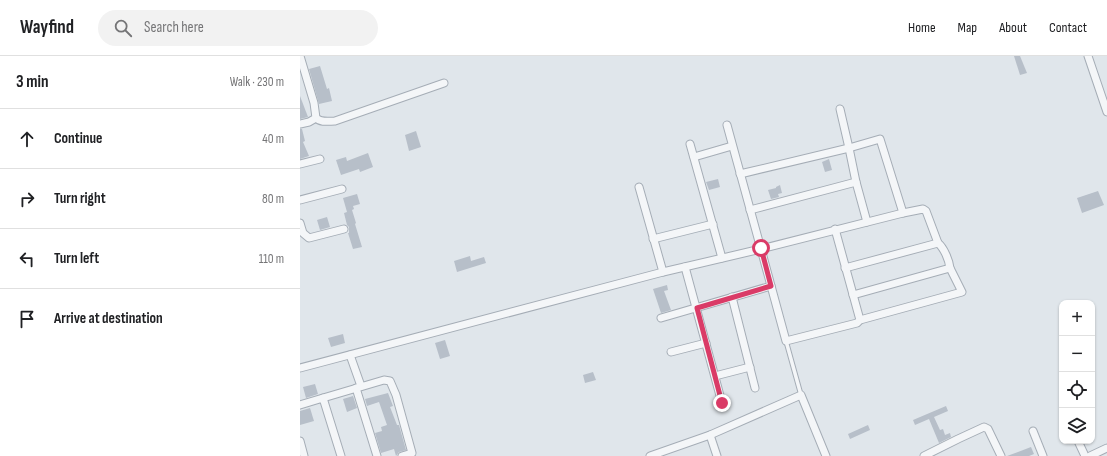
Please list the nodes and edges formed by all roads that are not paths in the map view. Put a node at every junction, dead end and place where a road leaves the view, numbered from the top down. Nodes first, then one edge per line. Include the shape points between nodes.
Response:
1 (300, 56) edge
2 (1088, 56) edge
3 (308, 83) junction
4 (444, 83) dead end
5 (300, 86) edge
6 (840, 109) dead end
7 (1107, 112) edge
8 (316, 118) junction
9 (300, 124) edge
10 (727, 125) dead end
11 (690, 144) dead end
12 (732, 146) junction
13 (849, 148) junction
14 (694, 156) junction
15 (320, 159) dead end
16 (300, 164) edge
17 (740, 174) junction
18 (856, 182) junction
19 (639, 188) dead end
20 (342, 189) dead end
21 (300, 200) edge
22 (750, 210) junction
23 (903, 213) junction
24 (868, 222) junction
25 (300, 223) edge
26 (713, 224) junction
27 (344, 229) dead end
28 (836, 229) junction
29 (654, 239) junction
30 (938, 243) junction
31 (761, 248) junction
32 (722, 258) junction
33 (685, 267) junction
34 (845, 268) junction
35 (950, 268) junction
36 (663, 272) junction
37 (771, 286) junction
38 (853, 295) junction
39 (732, 297) junction
40 (697, 308) junction
41 (661, 318) dead end
42 (860, 320) junction
43 (786, 341) junction
44 (706, 343) junction
45 (671, 352) dead end
46 (350, 355) junction
47 (750, 366) junction
48 (300, 368) edge
49 (714, 376) junction
50 (358, 387) junction
51 (755, 388) dead end
52 (801, 394) junction
53 (323, 398) junction
54 (722, 403) dead end
55 (300, 405) edge
56 (1033, 431) dead end
57 (710, 435) junction
58 (300, 441) edge
59 (1079, 444) edge
60 (1107, 448) edge
61 (303, 454) edge
62 (341, 456) edge
63 (377, 456) edge
64 (402, 456) edge
65 (650, 456) edge
66 (717, 456) edge
67 (826, 456) edge
68 (924, 456) edge
69 (1001, 456) edge
70 (1042, 456) edge
71 (1085, 456) edge
72 (1090, 456) edge

1 - 3 street
2 - 7 street
3 - 5 street
3 - 8 street
4 - 8 street via 335,121 325,122
6 - 13 street
8 - 9 street
10 - 12 street
11 - 14 street
12 - 14 street
12 - 17 street
13 - 17 street
13 - 18 street
13 - 23 street via 880,139
14 - 26 street
15 - 16 street
17 - 22 street
18 - 22 street
18 - 24 street
19 - 29 street
20 - 21 street
22 - 31 street
23 - 24 street
23 - 30 street via 923,209 926,211
24 - 28 street
25 - 27 street via 303,233 309,238
26 - 29 street
26 - 32 street
28 - 31 street
28 - 34 street
29 - 36 street
30 - 34 street
30 - 35 street via 950,263
31 - 32 street
31 - 37 street
32 - 33 street
33 - 36 street
33 - 40 street
34 - 38 street
35 - 38 street
35 - 42 street via 962,292
36 - 46 street
37 - 39 street
37 - 43 street
38 - 42 street
39 - 40 street
39 - 47 street
40 - 41 street
40 - 44 street
42 - 43 street via 857,323
43 - 52 lane
44 - 45 street
44 - 49 street
46 - 48 street
46 - 50 street
47 - 49 street
47 - 51 street
49 - 54 street
50 - 53 street
50 - 63 street
50 - 64 street via 384,380 390,382 412,453
52 - 57 street
52 - 67 street
53 - 55 street
53 - 62 street
56 - 70 street
57 - 65 street
57 - 66 street
58 - 61 street
59 - 71 street
60 - 72 street
68 - 69 street via 984,427

